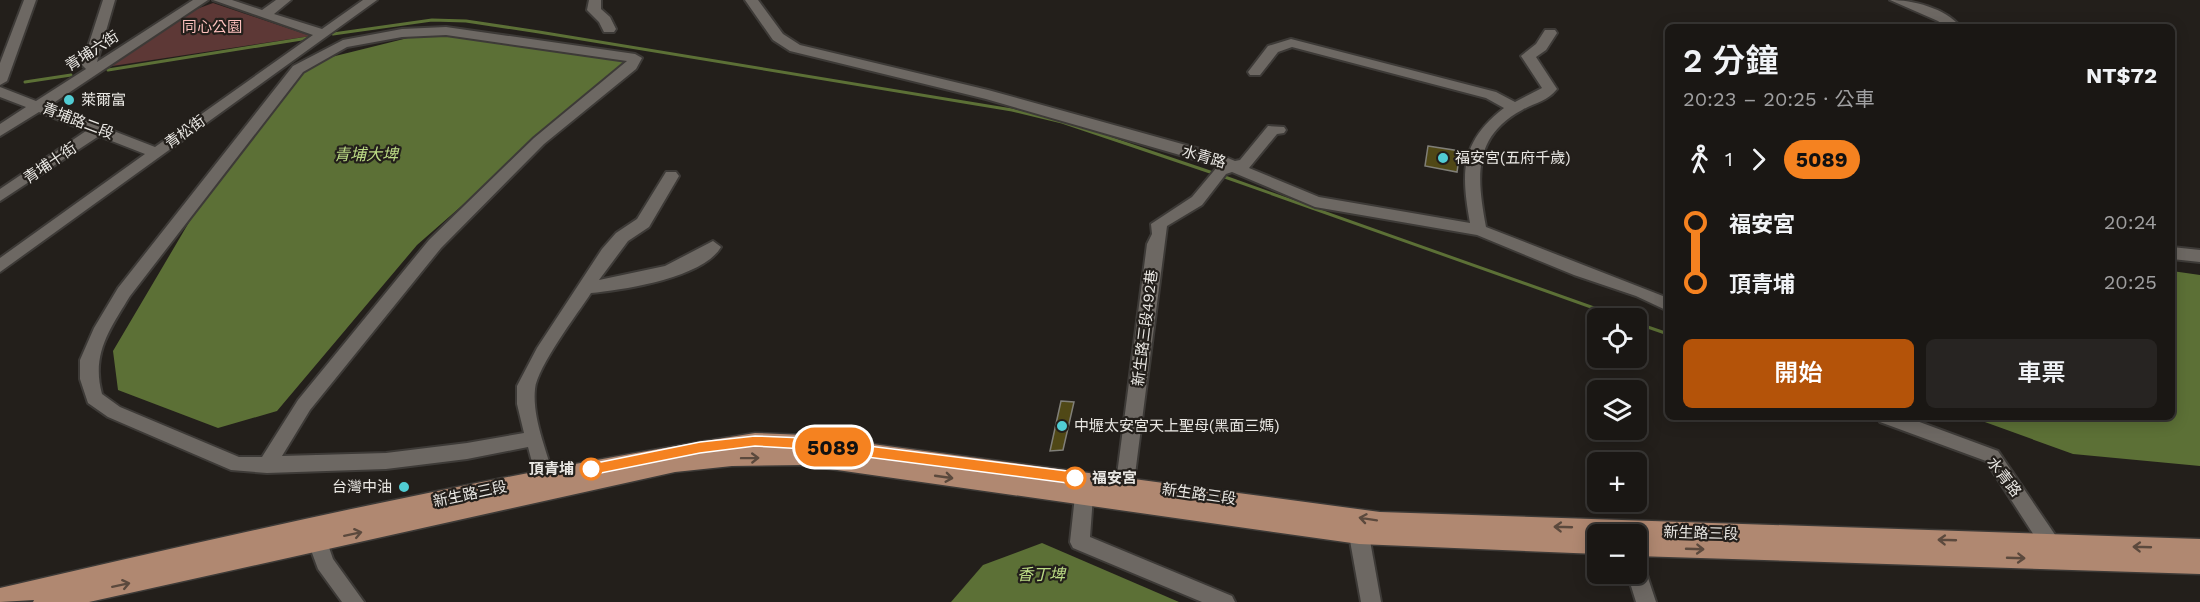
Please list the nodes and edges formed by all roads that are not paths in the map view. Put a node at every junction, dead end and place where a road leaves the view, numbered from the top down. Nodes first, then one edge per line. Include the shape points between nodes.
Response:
1 (30, 0) edge
2 (109, 0) edge
3 (202, 0) edge
4 (219, 0) edge
5 (285, 0) edge
6 (371, 0) edge
7 (595, 0) edge
8 (751, 0) edge
9 (1896, 0) edge
10 (263, 15) junction
11 (1950, 24) edge
12 (609, 29) dead end
13 (1550, 33) dead end
14 (323, 34) junction
15 (97, 68) junction
16 (1255, 72) dead end
17 (1, 88) edge
18 (38, 106) junction
19 (1515, 108) junction
20 (100, 129) junction
21 (1279, 130) dead end
22 (0, 131) edge
23 (156, 153) junction
24 (1223, 173) junction
25 (670, 176) dead end
26 (0, 196) edge
27 (1479, 230) junction
28 (713, 247) dead end
29 (2175, 253) edge
30 (2200, 256) edge
31 (0, 266) edge
32 (586, 287) junction
33 (1665, 304) edge
34 (1895, 420) edge
35 (535, 438) junction
36 (267, 465) junction
37 (545, 478) junction
38 (1124, 493) junction
39 (1084, 496) junction
40 (1359, 535) junction
41 (318, 542) junction
42 (1587, 545) edge
43 (1647, 547) edge
44 (2200, 549) edge
45 (2055, 551) junction
46 (2200, 564) edge
47 (1641, 584) edge
48 (0, 598) edge
49 (44, 602) edge
50 (354, 602) edge
51 (1225, 602) edge
52 (1371, 602) edge
53 (1646, 602) edge

1 - 17 street
2 - 15 street via 89,65
3 - 15 street, 青埔六街
4 - 10 street
5 - 10 street
6 - 14 street, 青松街
7 - 12 street via 594,10
8 - 24 street, 水青路 via 778,37 795,48 1081,120
9 - 11 street
10 - 14 street
13 - 19 street via 1541,47 1528,56 1550,89 1542,97
14 - 23 street, 青松街
15 - 18 street, 青埔六街
16 - 19 street via 1273,49 1291,43 1491,95
17 - 18 street, 青埔路二段
18 - 20 street, 青埔路二段
18 - 22 street, 青埔六街
19 - 27 street via 1498,120 1475,151 1473,177
20 - 23 street, 青埔路二段
20 - 26 street, 青埔十街
21 - 24 street via 1273,129 1266,135 1245,164
23 - 31 street, 青松街
24 - 27 street, 水青路 via 1350,210
24 - 38 street, 新生路三段492巷 via 1197,201 1159,224
25 - 32 street via 643,223 621,237
27 - 33 street, 水青路
28 - 32 street via 689,264 642,280
29 - 30 street
32 - 35 street via 526,386 526,404
34 - 45 street, 水青路 via 1992,456
35 - 36 street via 386,461
35 - 37 street
36 - 36 street via 238,465 114,412 94,398 89,360 102,328 124,292 298,69 343,44 421,31 521,40 635,58 631,66 539,141 435,244 304,405
37 - 38 main road, 新生路三段 via 755,441 805,443
37 - 48 main road, 新生路三段 via 281,532
38 - 39 main road, 新生路三段
38 - 40 main road, 新生路三段
45 -> 38 main road, 新生路三段 via 1380,521
41 -> 39 main road, 新生路三段 via 675,465 732,458 802,457
39 - 51 street via 1080,542
40 - 42 main road, 新生路三段
40 - 52 street
49 -> 41 main road, 新生路三段
41 - 50 street via 325,563
43 -> 45 main road, 新生路三段
44 -> 45 main road, 新生路三段
45 - 46 main road, 新生路三段
47 - 53 street

